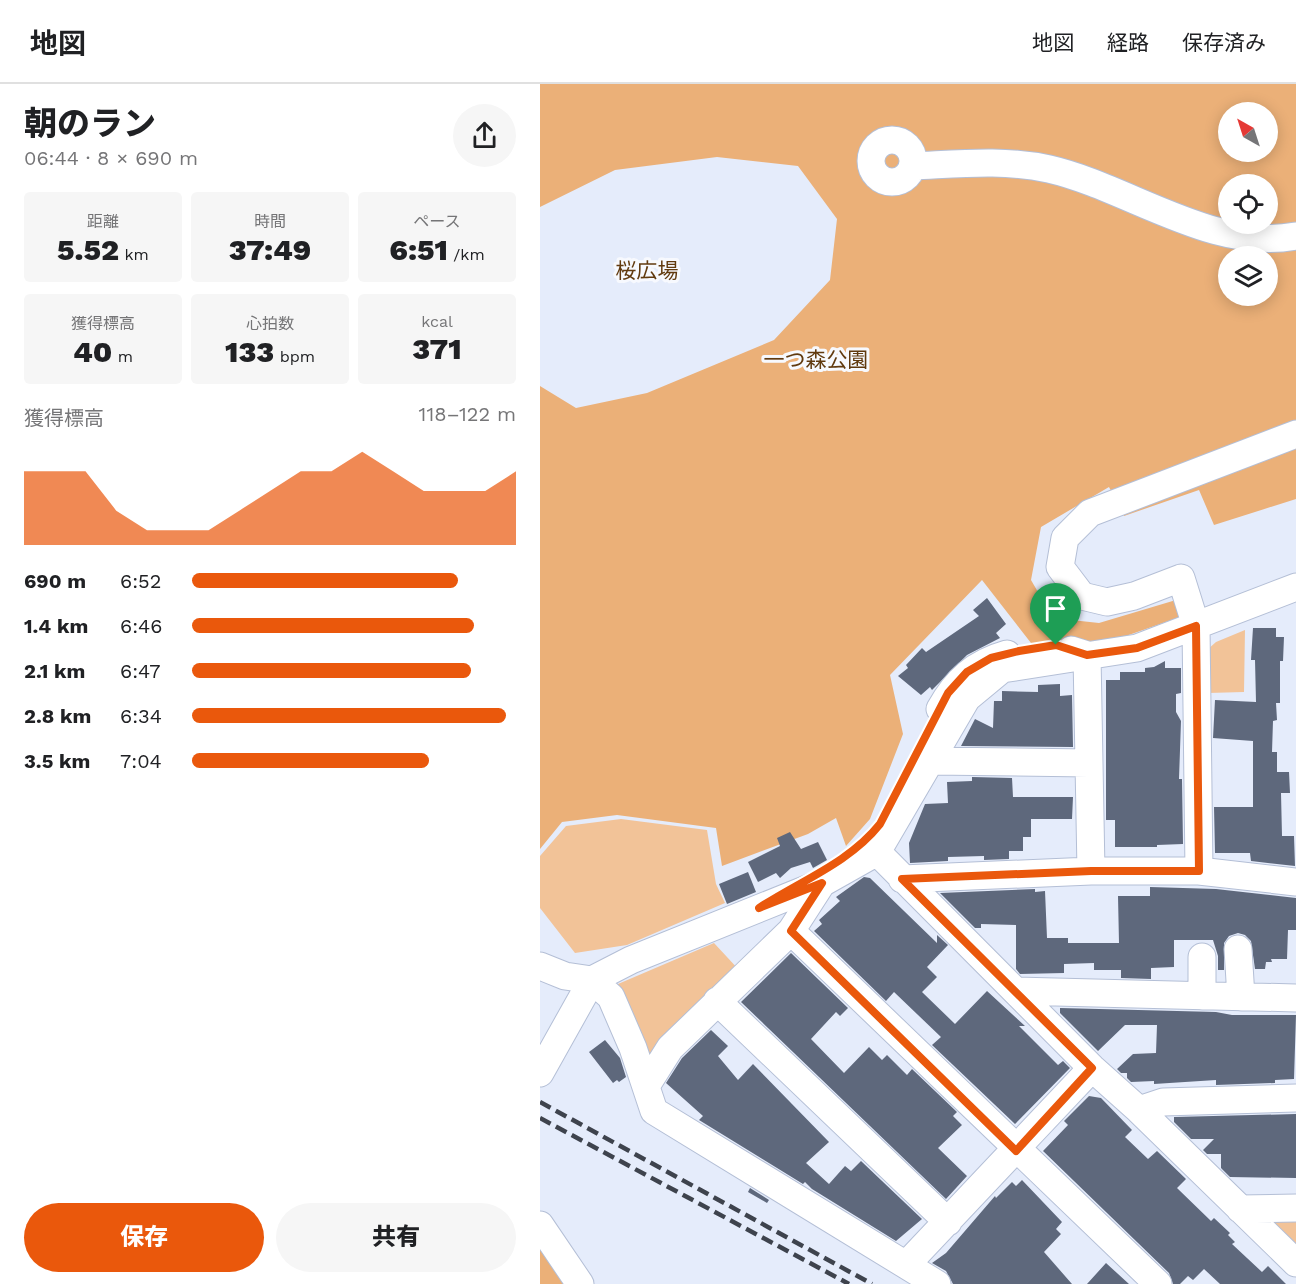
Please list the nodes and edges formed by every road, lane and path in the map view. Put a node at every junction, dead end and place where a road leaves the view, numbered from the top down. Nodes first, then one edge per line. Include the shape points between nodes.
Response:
1 (913, 166) dead end
2 (1296, 236) edge
3 (1296, 434) edge
4 (1296, 587) edge
5 (1196, 626) junction
6 (1087, 655) junction
7 (931, 761) junction
8 (1089, 763) junction
9 (877, 852) junction
10 (1091, 871) junction
11 (1199, 871) junction
12 (902, 879) junction
13 (1296, 882) edge
14 (822, 883) junction
15 (759, 908) junction
16 (791, 931) junction
17 (1238, 949) dead end
18 (1203, 957) dead end
19 (540, 966) edge
20 (592, 980) junction
21 (1016, 991) junction
22 (1202, 996) junction
23 (1240, 997) junction
24 (1296, 998) edge
25 (717, 1001) junction
26 (1092, 1068) junction
27 (543, 1069) edge
28 (646, 1086) junction
29 (1296, 1098) edge
30 (1139, 1110) junction
31 (1016, 1151) junction
32 (1296, 1208) edge
33 (1240, 1209) junction
34 (948, 1222) junction
35 (540, 1225) edge
36 (1296, 1263) edge
37 (906, 1265) junction
38 (580, 1284) edge
39 (937, 1284) edge
40 (1158, 1284) edge

1 - 2 street via 992,161 1048,169 1194,223 1244,237
3 - 5 street via 1090,513 1065,538 1060,567 1082,596 1107,602 1181,578
4 - 5 street
5 - 6 street via 1137,648
5 - 11 street
6 - 7 street via 1002,669 968,698
6 - 8 street
6 - 15 street via 1056,645 991,658 967,672 948,693 880,824 868,838 842,860
7 - 8 street
7 - 9 street
8 - 10 street
9 - 12 street
9 - 14 street
10 - 11 street
10 - 12 street
11 - 13 street
12 - 21 street
14 - 15 street
14 - 16 street
15 - 20 street
16 - 25 street
16 - 31 street
17 - 23 street
18 - 22 street
19 - 20 street via 565,976
20 - 27 street
20 - 28 street via 611,997
21 - 22 street
21 - 26 street
22 - 23 street
23 - 24 street
25 - 28 street via 670,1048
25 - 34 street
26 - 30 street
26 - 31 street
28 - 37 street via 654,1111
29 - 30 street via 1163,1102
30 - 33 street
31 - 34 street
31 - 40 street
32 - 33 street
33 - 36 street
34 - 37 street
35 - 38 street
37 - 39 street

